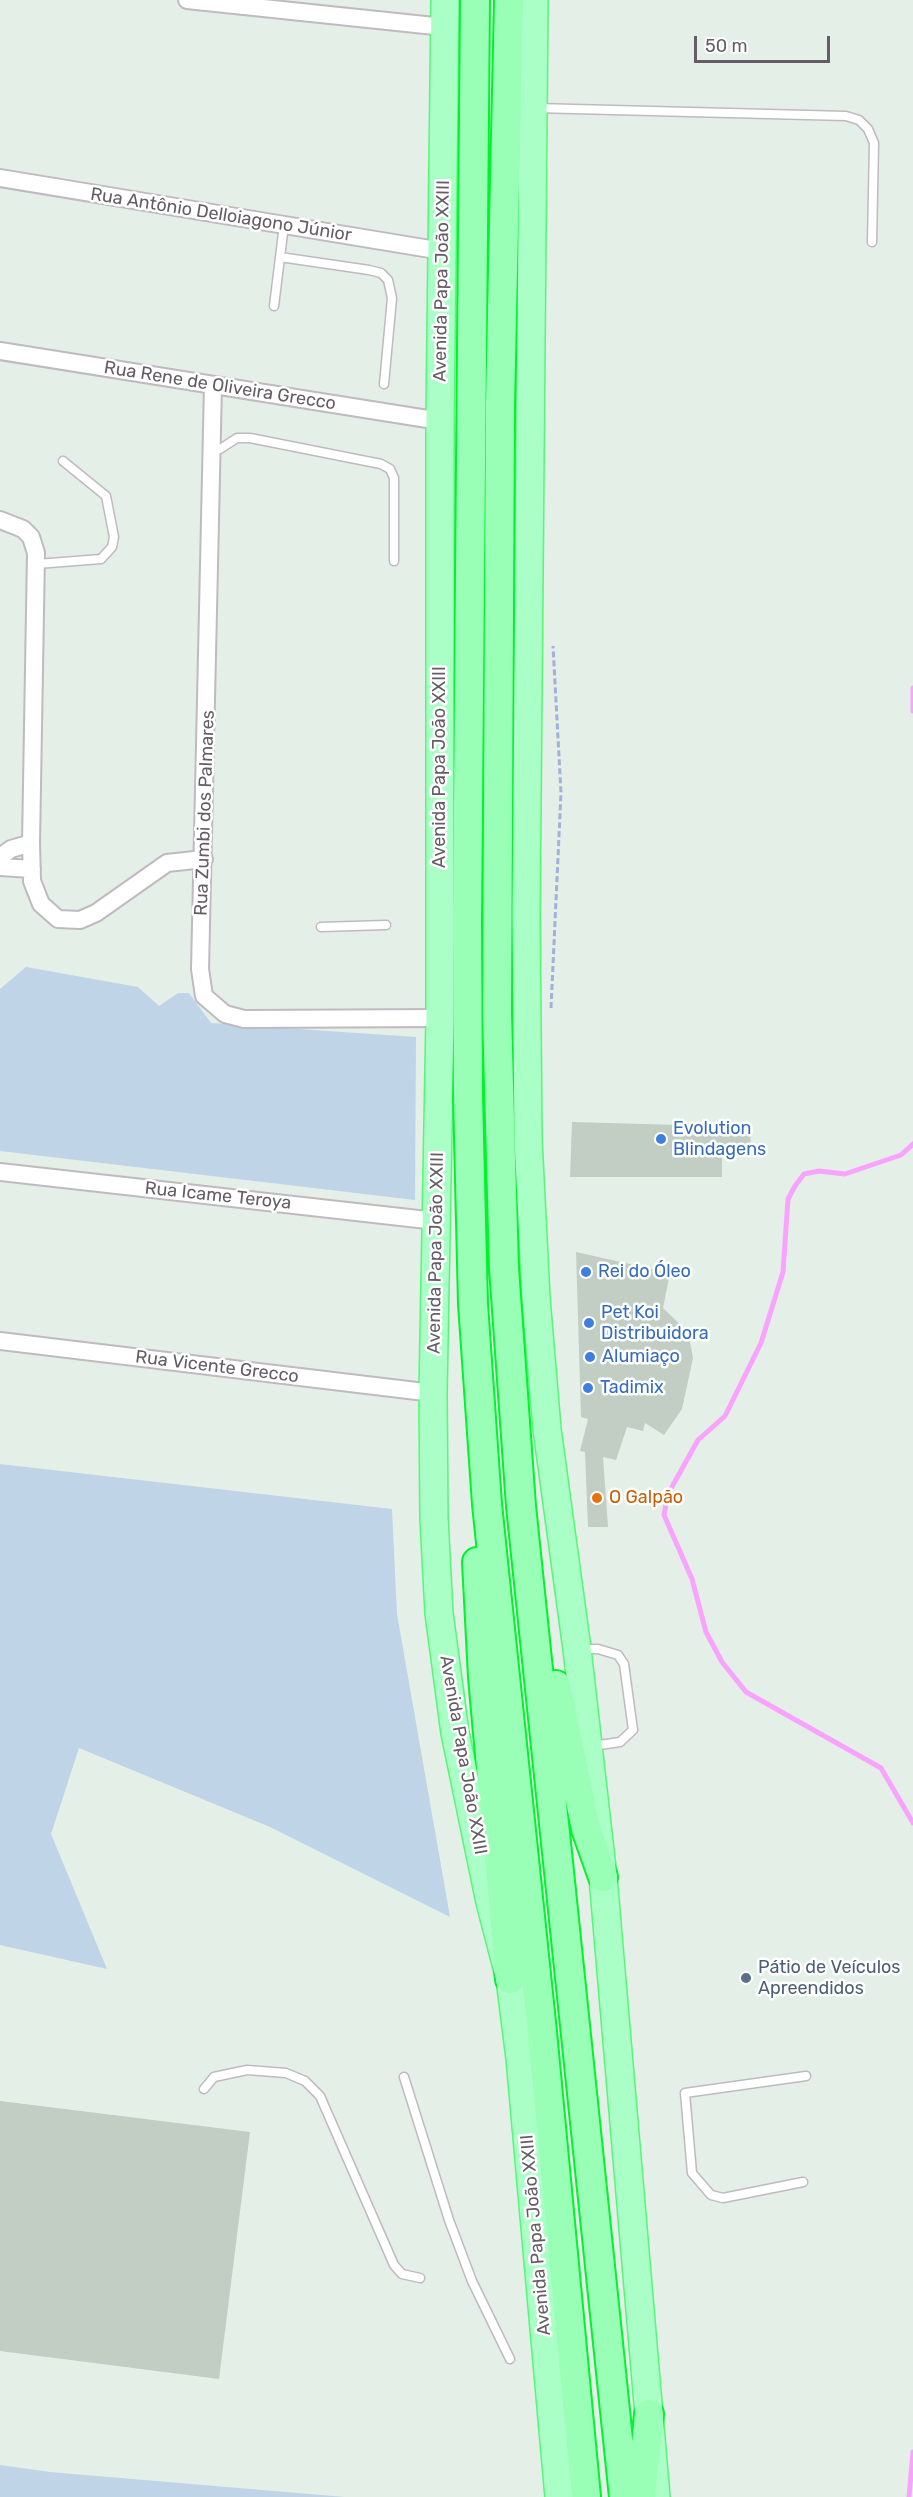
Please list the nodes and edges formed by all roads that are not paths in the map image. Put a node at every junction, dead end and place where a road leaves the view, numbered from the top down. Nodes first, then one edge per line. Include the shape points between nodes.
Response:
1 (187, 0) edge
2 (445, 0) edge
3 (475, 0) edge
4 (509, 0) edge
5 (534, 0) edge
6 (444, 27) junction
7 (532, 108) junction
8 (0, 178) edge
9 (284, 225) junction
10 (872, 242) dead end
11 (442, 251) junction
12 (280, 257) junction
13 (274, 306) dead end
14 (0, 351) edge
15 (384, 384) dead end
16 (213, 385) junction
17 (440, 421) junction
18 (212, 450) junction
19 (63, 461) dead end
20 (0, 520) edge
21 (394, 561) dead end
22 (37, 564) junction
23 (31, 843) junction
24 (0, 858) edge
25 (204, 859) junction
26 (0, 867) edge
27 (32, 869) junction
28 (386, 925) dead end
29 (321, 927) dead end
30 (440, 1018) junction
31 (0, 1172) edge
32 (436, 1221) junction
33 (0, 1341) edge
34 (433, 1393) junction
35 (487, 1504) junction
36 (521, 1506) junction
37 (577, 1649) junction
38 (588, 1747) junction
39 (603, 1877) junction
40 (510, 1979) junction
41 (806, 2076) dead end
42 (404, 2078) dead end
43 (204, 2089) dead end
44 (804, 2182) dead end
45 (420, 2278) dead end
46 (510, 2360) dead end
47 (649, 2414) junction
48 (559, 2497) edge
49 (586, 2497) edge
50 (624, 2497) edge
51 (641, 2497) edge
52 (656, 2497) edge

1 - 6 street
2 - 6 main road, Avenida Papa João XXIII
3 - 35 highway, Avenida Papa João XXIII via 468,1096 473,1304
4 - 36 highway via 500,405 497,990 504,1268
5 - 7 main road
6 - 11 main road, Avenida Papa João XXIII
7 - 10 lane via 834,116 859,120 874,143
7 - 37 main road via 528,1139 547,1429
8 - 9 street, Rua Antônio Delloiagono Júnior
9 - 11 street, Rua Antônio Delloiagono Júnior
9 - 12 lane
11 - 17 main road, Avenida Papa João XXIII
12 - 13 lane
12 - 15 lane via 369,270 388,280 392,298
14 - 16 street, Rua Rene de Oliveira Grecco
16 - 17 street, Rua Rene de Oliveira Grecco
16 - 18 street, Rua Zumbi dos Palmares
17 - 30 main road, Avenida Papa João XXIII
18 - 21 lane via 237,438 250,438 390,469 394,478
18 - 25 street, Rua Zumbi dos Palmares
19 - 22 lane via 106,496 114,537 112,547 101,558
20 - 22 street via 19,526 31,537
22 - 23 street
23 - 24 street via 11,849
23 - 27 street
25 - 27 street via 167,863 96,913 71,921 58,919 41,904
25 - 30 street, Rua Zumbi dos Palmares via 200,969 204,996 219,1010 244,1019
26 - 27 street
28 - 29 lane
30 - 32 main road, Avenida Papa João XXIII
31 - 32 street, Rua Icame Teroya
32 - 34 main road, Avenida Papa João XXIII
33 - 34 street, Rua Vicente Grecco
34 - 40 main road, Avenida Papa João XXIII via 434,1518 447,1677 490,1902
35 - 40 highway via 477,1562 478,1609
35 - 49 highway, Avenida Papa João XXIII
36 - 39 highway via 541,1588 579,1798
36 - 50 highway
37 - 38 main road
37 - 38 lane via 598,1648 618,1655 624,1664 633,1730 620,1743
38 - 39 main road
39 - 47 main road
40 - 48 main road, Avenida Papa João XXIII
41 - 44 lane via 685,2093 692,2173 711,2196 723,2198
42 - 46 lane via 449,2220 476,2291
43 - 45 lane via 214,2077 247,2070 286,2073 305,2081 320,2096 394,2265 402,2274
47 - 51 highway
47 - 52 main road

